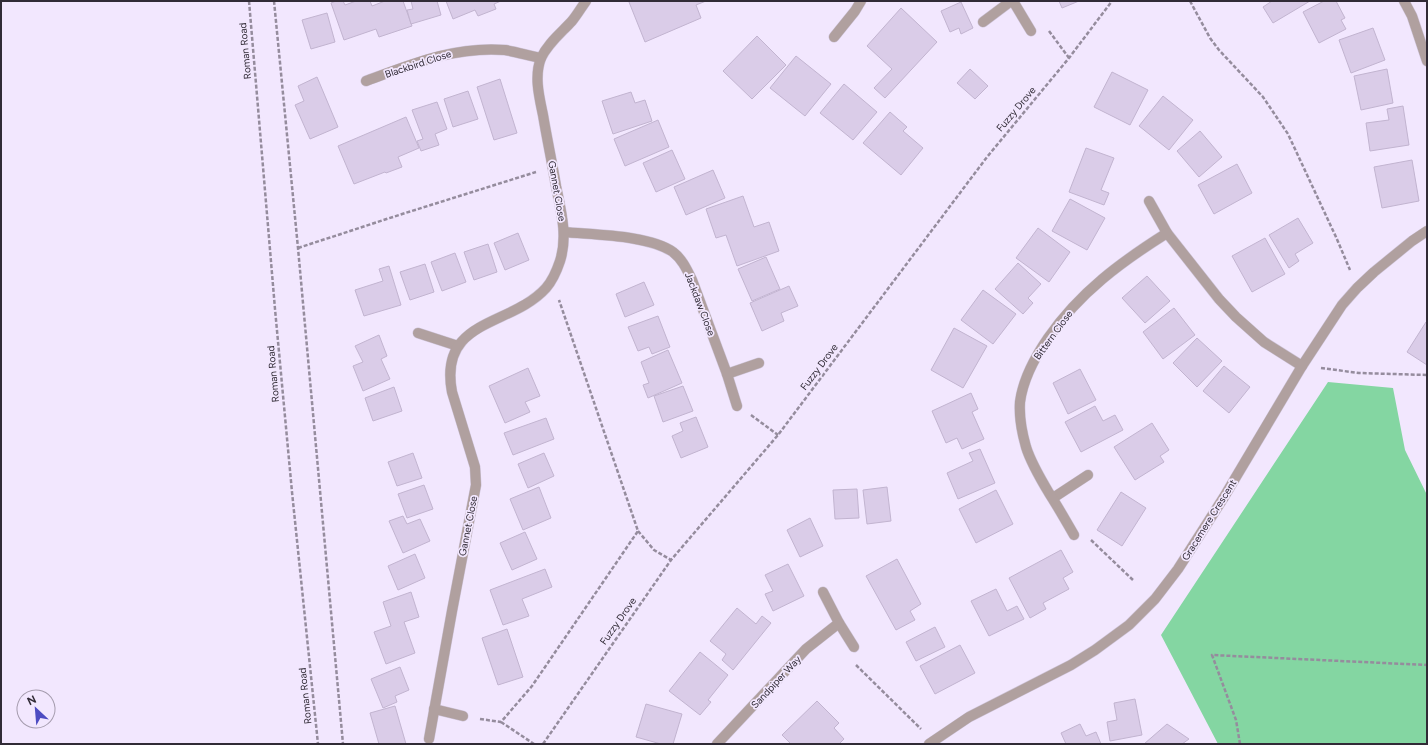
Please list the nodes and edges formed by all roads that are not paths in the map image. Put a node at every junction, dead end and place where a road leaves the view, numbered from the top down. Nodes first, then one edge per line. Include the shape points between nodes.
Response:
1 (586, 1) edge
2 (861, 1) edge
3 (1012, 1) edge
4 (1404, 1) edge
5 (983, 22) dead end
6 (1031, 32) road end
7 (834, 37) dead end
8 (541, 58) junction
9 (1427, 60) edge
10 (366, 81) dead end
11 (1150, 201) dead end
12 (1427, 231) edge
13 (564, 232) junction
14 (1168, 232) junction
15 (418, 334) dead end
16 (458, 346) junction
17 (759, 363) dead end
18 (1302, 366) junction
19 (727, 374) junction
20 (737, 406) road end
21 (1088, 475) dead end
22 (1052, 498) junction
23 (1074, 535) road end
24 (823, 592) dead end
25 (839, 623) junction
26 (854, 647) road end
27 (434, 709) junction
28 (463, 716) road end
29 (429, 739) dead end
30 (931, 742) edge
31 (717, 744) edge

1 - 8 street, Gannet Close
2 - 7 street
3 - 5 street
3 - 6 street
4 - 9 street via 1412,16
8 - 10 street, Blackbird Close via 507,50 461,51 423,60
8 - 13 street, Gannet Close via 538,91
11 - 14 street
12 - 18 street, Gracemere Crescent via 1394,255 1357,288
13 - 16 street, Gannet Close via 561,255 552,280 546,288 516,309 479,327
13 - 19 street, Jackdaw Close via 633,238 658,245 673,253 686,267 692,280
14 - 18 street via 1219,299 1236,317 1264,342
14 - 22 street, Bittern Close via 1122,262 1085,294 1055,328 1031,366 1020,402 1022,434 1026,449
15 - 16 street
16 - 27 street, Gannet Close via 451,364 450,384 475,467 476,485
17 - 19 street
18 - 30 street, Gracemere Crescent via 1224,497 1178,569 1155,599 1129,625 1095,650 969,717
19 - 20 street, Jackdaw Close
21 - 22 street
22 - 23 street, Bittern Close
24 - 25 street
25 - 26 street
25 - 31 street, Sandpiper Way via 806,649
27 - 28 street
27 - 29 street, Gannet Close

